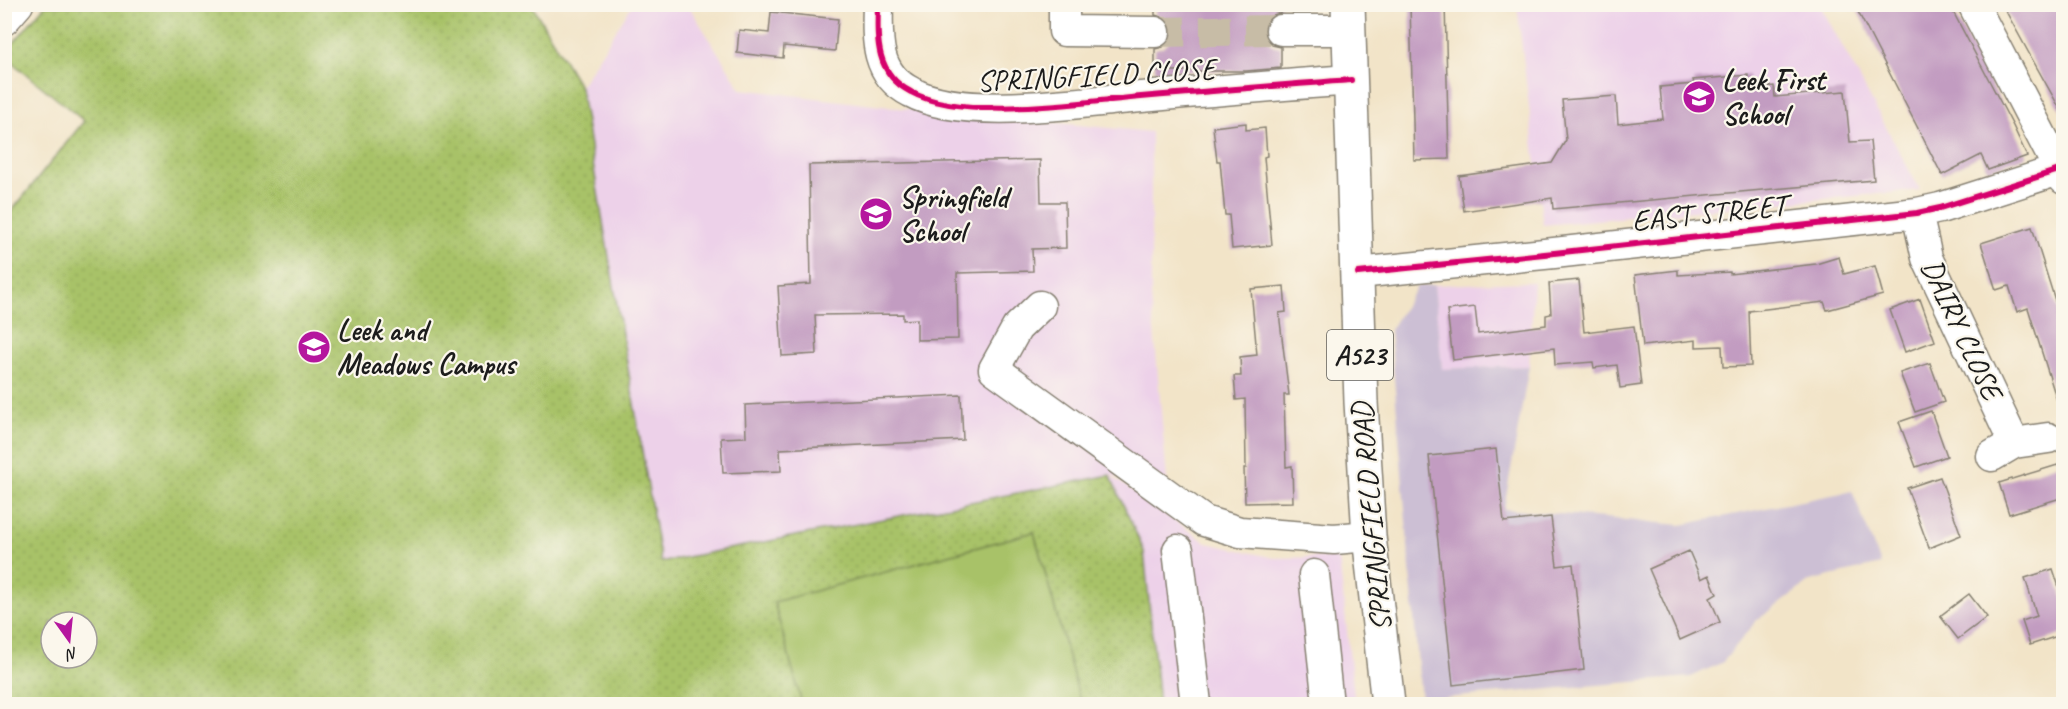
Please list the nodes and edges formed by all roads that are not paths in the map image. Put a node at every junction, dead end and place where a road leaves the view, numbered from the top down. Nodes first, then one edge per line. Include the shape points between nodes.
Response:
1 (18, 4) edge
2 (878, 4) edge
3 (1064, 4) edge
4 (1973, 4) edge
5 (1348, 17) edge
6 (4, 20) edge
7 (1281, 30) tunnel mouth
8 (1155, 32) tunnel mouth
9 (1351, 80) junction
10 (2061, 174) edge
11 (1917, 213) junction
12 (1358, 273) junction
13 (1040, 306) dead end
14 (2048, 438) dead end
15 (1369, 536) junction
16 (1178, 550) dead end
17 (1314, 575) dead end
18 (1196, 705) edge
19 (1328, 705) edge
20 (1388, 705) edge

1 - 6 street
2 - 9 street, SPRINGFIELD CLOSE via 880,58 892,78 910,92 942,103 1008,108
3 - 8 street via 1064,31
4 - 10 street
5 - 7 street
5 - 9 highway, SPRINGFIELD ROAD / A523
9 - 12 highway, SPRINGFIELD ROAD / A523
10 - 11 street, EAST STREET
11 - 12 street, EAST STREET
11 - 14 street, DAIRY CLOSE via 1927,258 2003,449
12 - 15 highway, SPRINGFIELD ROAD / A523
13 - 15 street via 1017,328 994,369 1204,521 1240,532 1334,539
15 - 20 highway, SPRINGFIELD ROAD / A523
16 - 18 street
17 - 19 street

